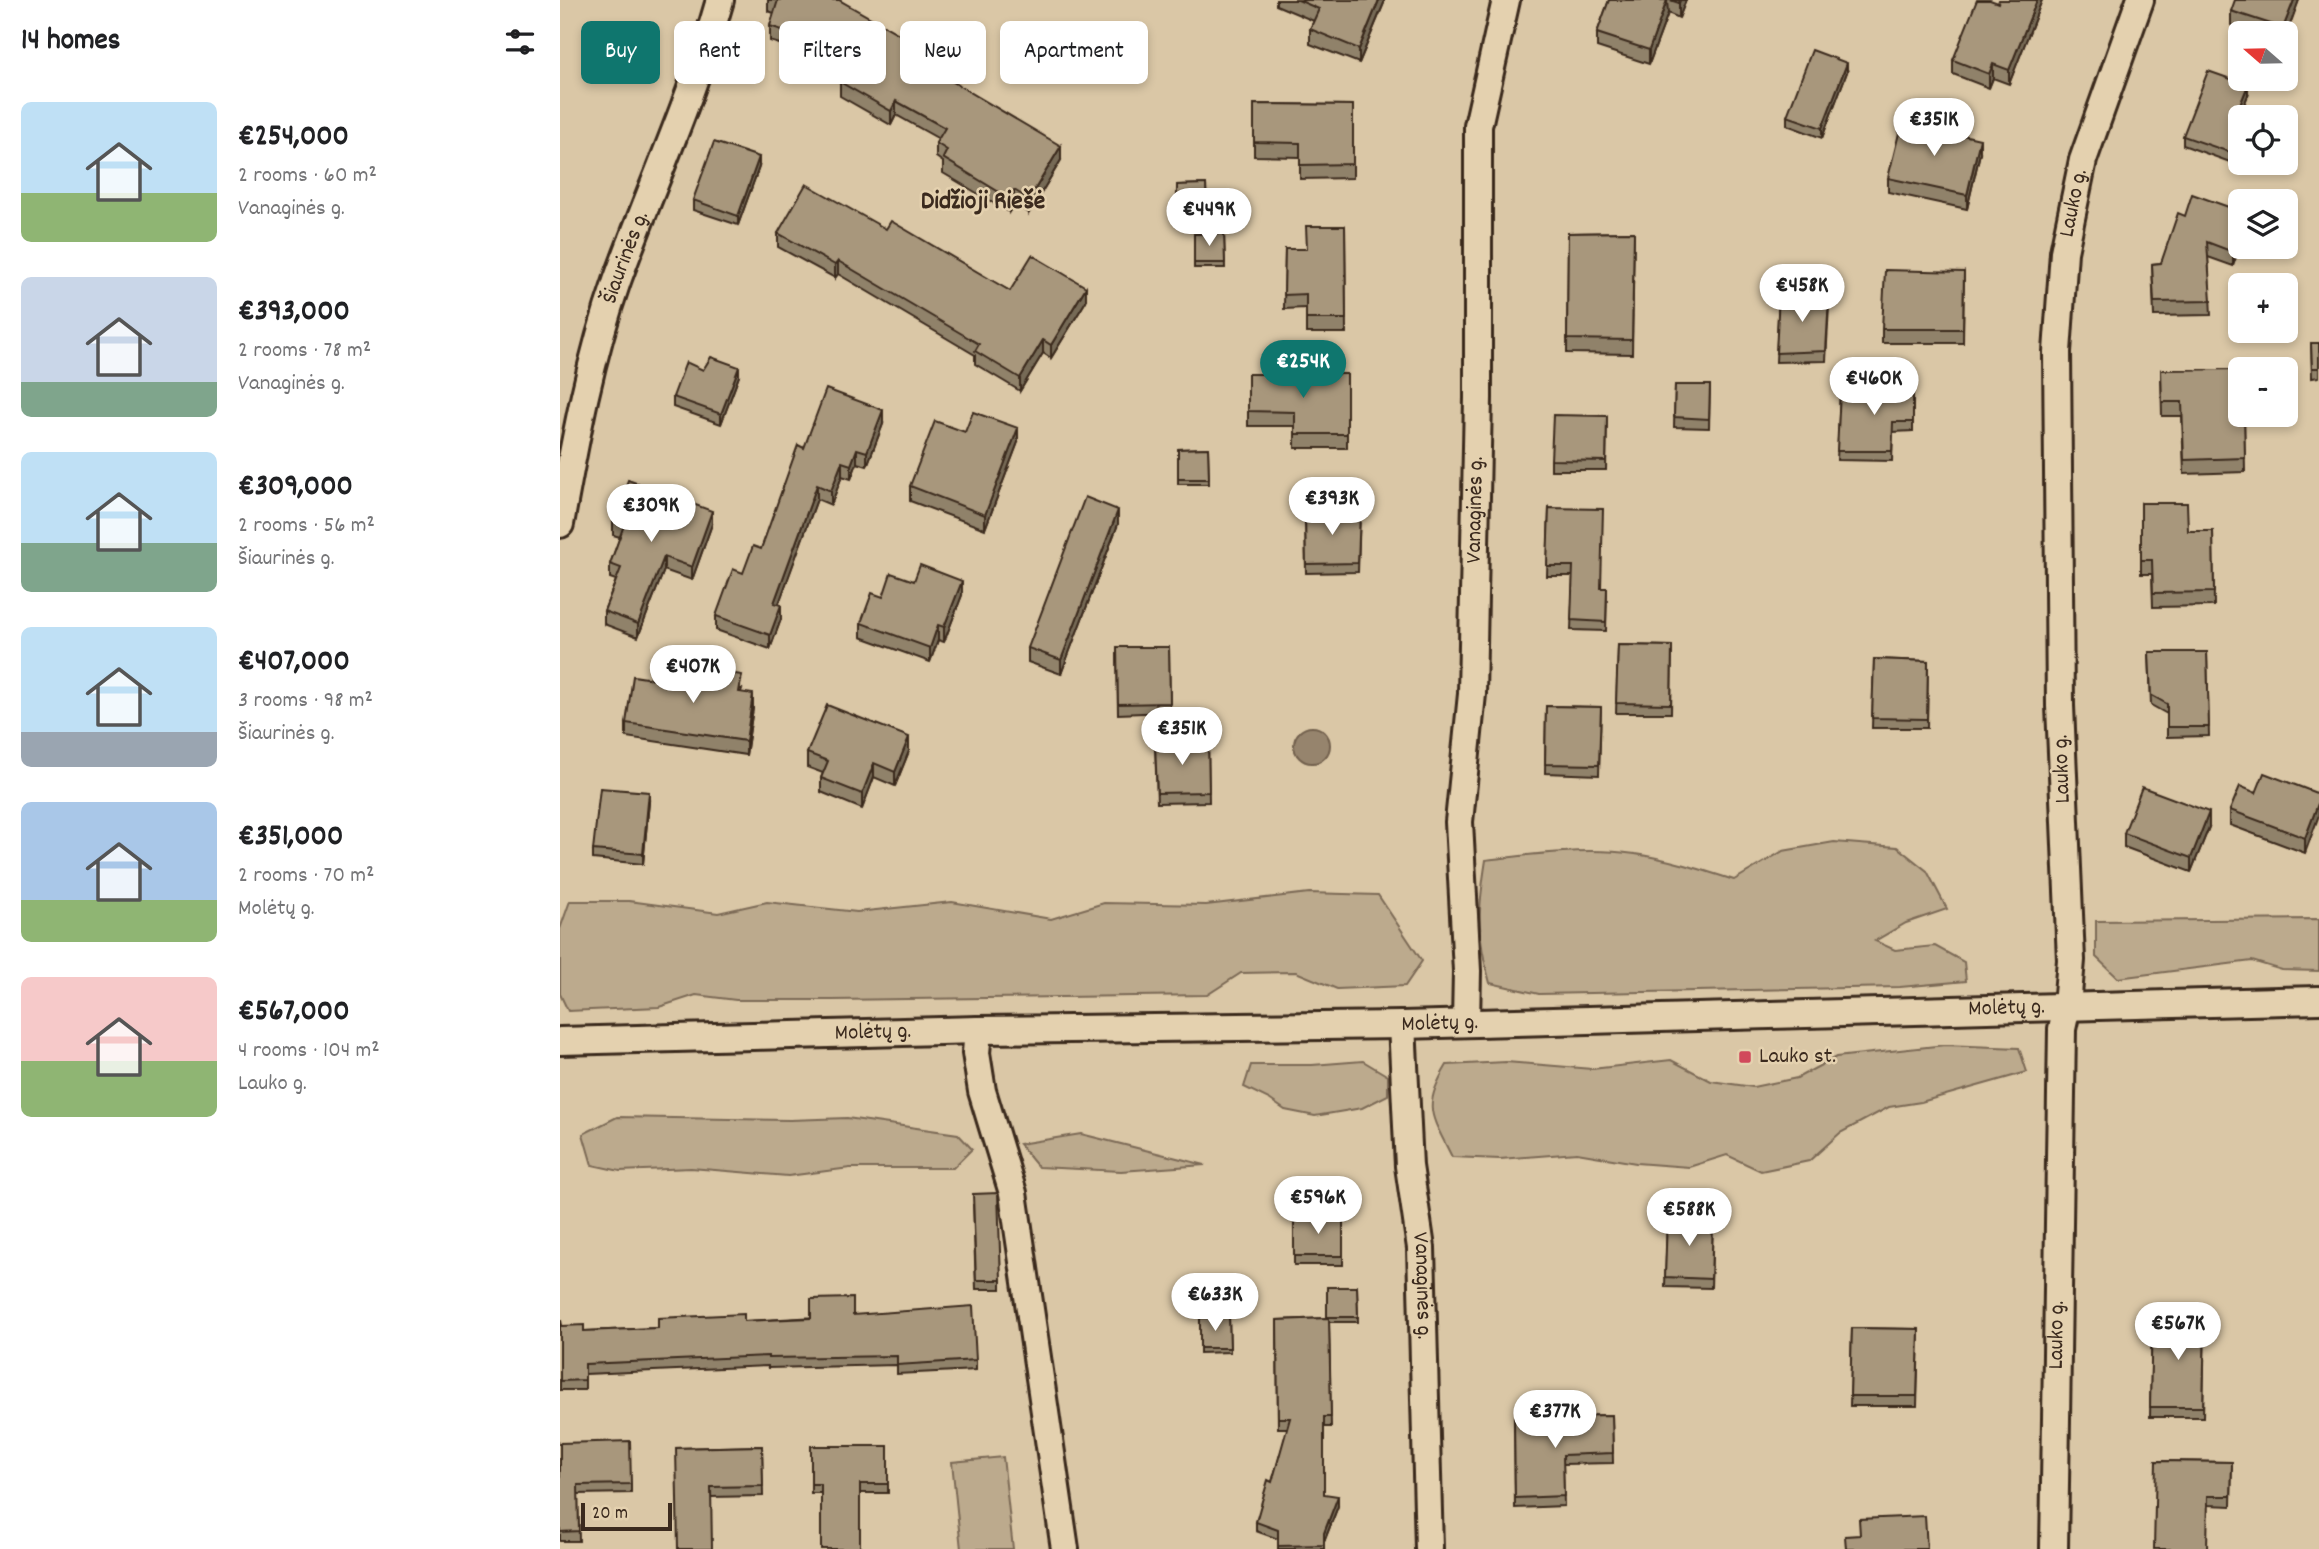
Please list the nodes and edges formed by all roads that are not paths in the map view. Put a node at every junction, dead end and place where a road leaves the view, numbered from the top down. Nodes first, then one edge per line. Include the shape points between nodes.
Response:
1 (720, 0) edge
2 (1506, 0) edge
3 (2140, 0) edge
4 (560, 524) edge
5 (2319, 1000) edge
6 (2067, 1006) junction
7 (1466, 1021) junction
8 (1402, 1025) junction
9 (978, 1030) junction
10 (560, 1041) edge
11 (1065, 1549) edge
12 (1429, 1549) edge
13 (2054, 1549) edge

1 - 4 street, Šiaurinės g. via 706,49 617,282 587,379
2 - 7 street, Vanaginės g. via 1478,126 1472,694 1459,822
3 - 6 street, Lauko g. via 2083,160 2064,252 2057,339 2060,706 2071,960
5 - 6 street, Molėtų g.
6 - 7 street, Molėtų g.
6 - 13 street, Lauko g. via 2061,1043
7 - 8 street, Molėtų g.
8 - 9 street, Molėtų g.
8 - 12 street, Vanaginės g. via 1409,1166 1421,1248
9 - 10 street, Molėtų g.
9 - 11 street via 976,1053 982,1091 1013,1193

